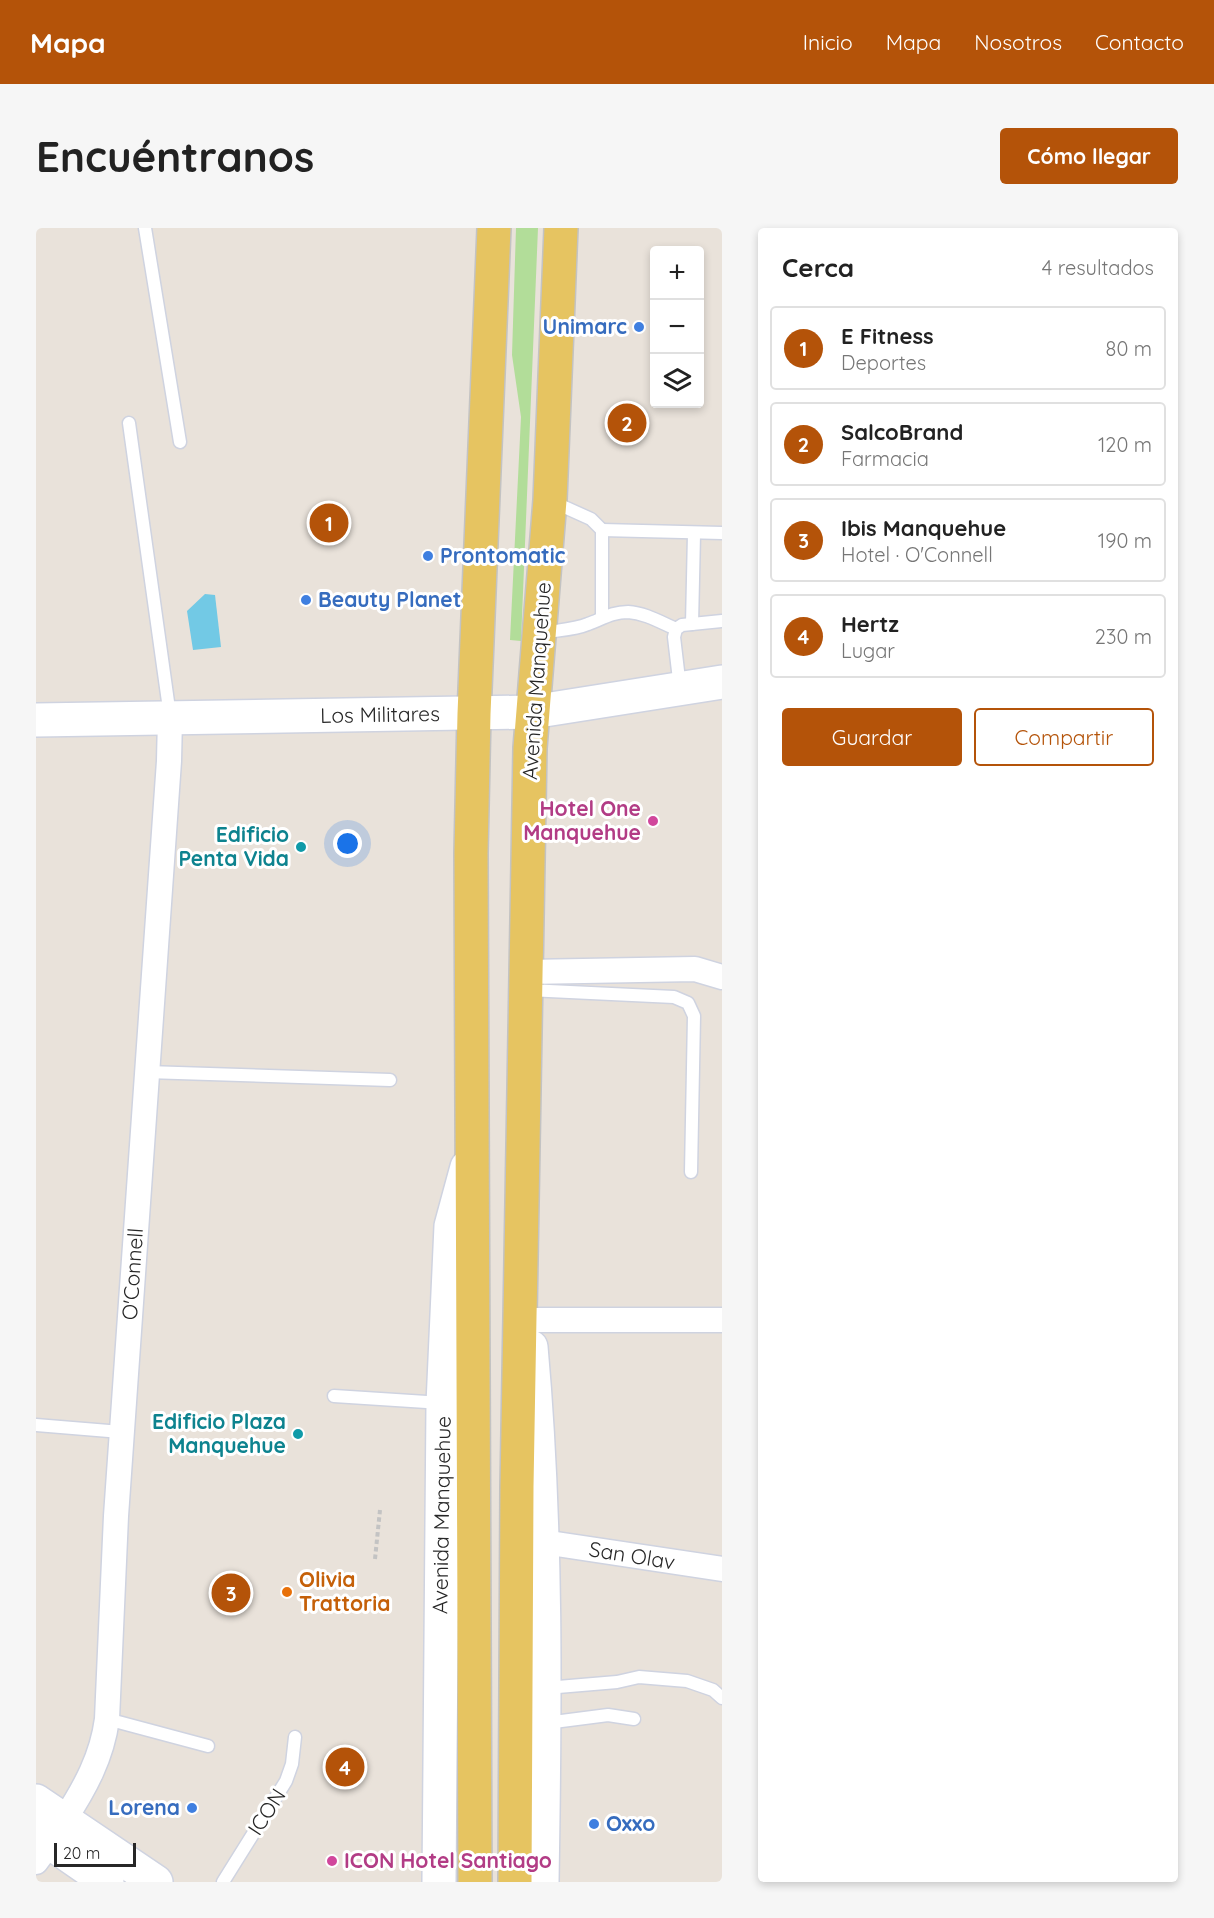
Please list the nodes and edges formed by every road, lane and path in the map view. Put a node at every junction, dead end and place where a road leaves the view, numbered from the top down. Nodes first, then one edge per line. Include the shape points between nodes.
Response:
1 (145, 228) edge
2 (494, 228) edge
3 (561, 228) edge
4 (129, 423) dead end
5 (180, 442) dead end
6 (550, 500) junction
7 (602, 530) junction
8 (722, 533) edge
9 (694, 534) junction
10 (602, 617) junction
11 (722, 621) edge
12 (692, 624) junction
13 (676, 629) junction
14 (541, 633) junction
15 (722, 682) edge
16 (680, 689) junction
17 (532, 712) junction
18 (474, 714) junction
19 (170, 718) junction
20 (36, 720) edge
21 (722, 977) edge
22 (527, 981) junction
23 (147, 1072) junction
24 (390, 1080) dead end
25 (471, 1150) junction
26 (691, 1172) dead end
27 (522, 1243) junction
28 (529, 1320) junction
29 (722, 1320) edge
30 (334, 1396) dead end
31 (443, 1404) junction
32 (36, 1425) edge
33 (122, 1432) junction
34 (380, 1510) dead end
35 (543, 1542) junction
36 (375, 1559) dead end
37 (722, 1569) edge
38 (545, 1688) junction
39 (722, 1698) edge
40 (107, 1719) junction
41 (634, 1719) dead end
42 (545, 1723) junction
43 (295, 1737) dead end
44 (208, 1746) dead end
45 (36, 1801) edge
46 (47, 1839) edge
47 (107, 1882) edge
48 (156, 1882) edge
49 (222, 1882) edge
50 (439, 1882) edge
51 (475, 1882) edge
52 (514, 1882) edge
53 (542, 1882) edge

1 - 5 lane
2 - 18 main road, Avenida Manquehue
3 - 6 main road, Avenida Manquehue
4 - 19 lane
6 - 7 lane via 591,519
6 - 14 main road, Avenida Manquehue
7 - 9 lane
7 - 10 lane
8 - 9 lane
9 - 12 lane
10 - 13 lane via 614,613 645,615
10 - 14 lane via 588,624
11 - 12 lane
12 - 13 lane
13 - 16 lane
14 - 17 main road, Avenida Manquehue
15 - 16 main road, Los Militares
16 - 17 main road, Los Militares
17 - 18 main road, Los Militares
17 - 22 main road, Avenida Manquehue
18 - 19 main road, Los Militares
18 - 25 main road, Avenida Manquehue
19 - 20 main road, Los Militares
19 - 23 street, O'Connell
21 - 22 street via 694,969
22 - 26 lane via 674,997 688,1003 694,1016
22 - 27 main road, Avenida Manquehue
23 - 24 lane
23 - 33 street, O'Connell
25 - 31 main road, Avenida Manquehue via 451,1226
25 - 51 main road, Avenida Manquehue
27 - 28 main road, Avenida Manquehue
27 - 52 main road, Avenida Manquehue
28 - 29 street
28 - 35 main road, Avenida Manquehue
30 - 31 lane
31 - 50 main road, Avenida Manquehue
32 - 33 lane
33 - 40 street, O'Connell
34 - 36 path
35 - 37 street, San Olav
35 - 38 main road, Avenida Manquehue
38 - 39 lane via 639,1677 687,1681 713,1690
38 - 42 main road, Avenida Manquehue
40 - 44 lane
40 - 46 street, O'Connell via 95,1767
41 - 42 lane via 608,1716
42 - 53 main road, Avenida Manquehue
43 - 49 lane, ICON via 286,1781
45 - 46 main road
46 - 47 main road
46 - 48 main road

